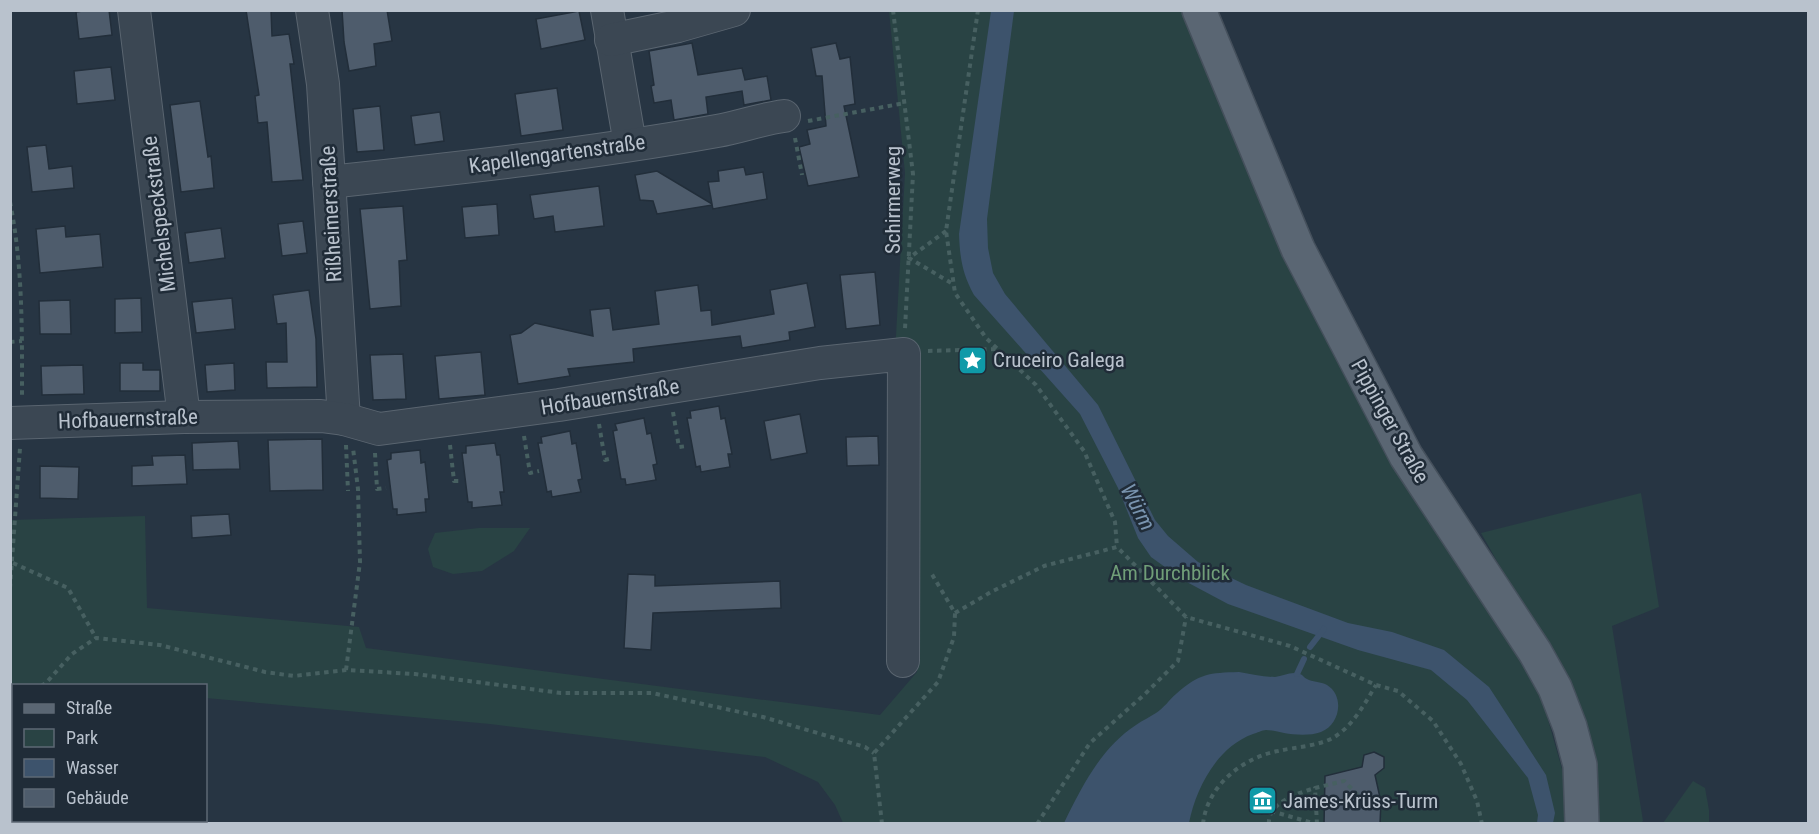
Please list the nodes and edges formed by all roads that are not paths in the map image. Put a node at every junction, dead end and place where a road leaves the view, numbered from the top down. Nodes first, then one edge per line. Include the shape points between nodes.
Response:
1 (134, 10) edge
2 (312, 10) edge
3 (734, 10) edge
4 (1200, 10) edge
5 (609, 25) edge
6 (787, 116) road end
7 (630, 144) junction
8 (329, 182) junction
9 (184, 417) junction
10 (17, 423) edge
11 (346, 424) junction
12 (903, 661) dead end
13 (1582, 824) edge

1 - 9 street, Michelspeckstraße
2 - 8 street, Rißheimerstraße via 323,84
3 - 5 street via 678,26
4 - 13 main road, Pippinger Straße via 1298,249 1406,456 1555,688 1580,765
5 - 7 street
6 - 7 street, Kapellengartenstraße
7 - 8 street, Kapellengartenstraße
8 - 11 street, Rißheimerstraße
9 - 10 street, Hofbauernstraße
9 - 11 street, Hofbauernstraße via 321,416
11 - 12 street, Hofbauernstraße via 379,429 904,354

